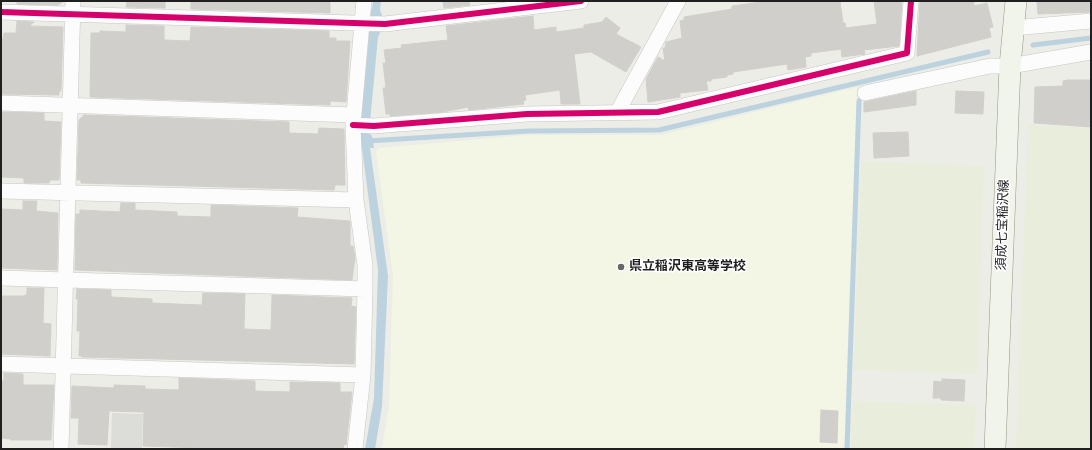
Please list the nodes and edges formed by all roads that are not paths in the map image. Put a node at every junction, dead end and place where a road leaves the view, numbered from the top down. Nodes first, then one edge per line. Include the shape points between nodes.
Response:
1 (364, 1) edge
2 (581, 1) edge
3 (678, 1) edge
4 (911, 1) edge
5 (1016, 1) edge
6 (73, 7) edge
7 (1, 12) edge
8 (1091, 20) edge
9 (363, 24) junction
10 (1013, 28) junction
11 (1091, 52) edge
12 (1010, 66) junction
13 (866, 92) dead end
14 (1, 103) edge
15 (70, 105) junction
16 (617, 113) junction
17 (359, 122) junction
18 (1, 191) edge
19 (68, 192) junction
20 (356, 200) junction
21 (1, 278) edge
22 (65, 280) junction
23 (365, 289) junction
24 (1, 364) edge
25 (63, 366) junction
26 (363, 375) junction
27 (61, 449) edge
28 (355, 449) edge
29 (995, 449) edge

1 - 9 street
2 - 9 street via 385,24
3 - 16 street
4 - 16 street via 907,53 658,112
5 - 10 main road, 須成七宝稲沢線
6 - 7 street
6 - 9 street
6 - 15 street
8 - 10 street
9 - 17 street
10 - 12 main road, 須成七宝稲沢線
11 - 12 street
12 - 13 street via 990,66
12 - 29 main road, 須成七宝稲沢線
14 - 15 street
15 - 17 street
15 - 19 street
16 - 17 street via 527,114
17 - 20 street
18 - 19 street
19 - 20 street
19 - 22 street
20 - 23 street via 365,265
21 - 22 street
22 - 23 street
22 - 25 street
23 - 26 street
24 - 25 street
25 - 26 street
25 - 27 street
26 - 28 street

